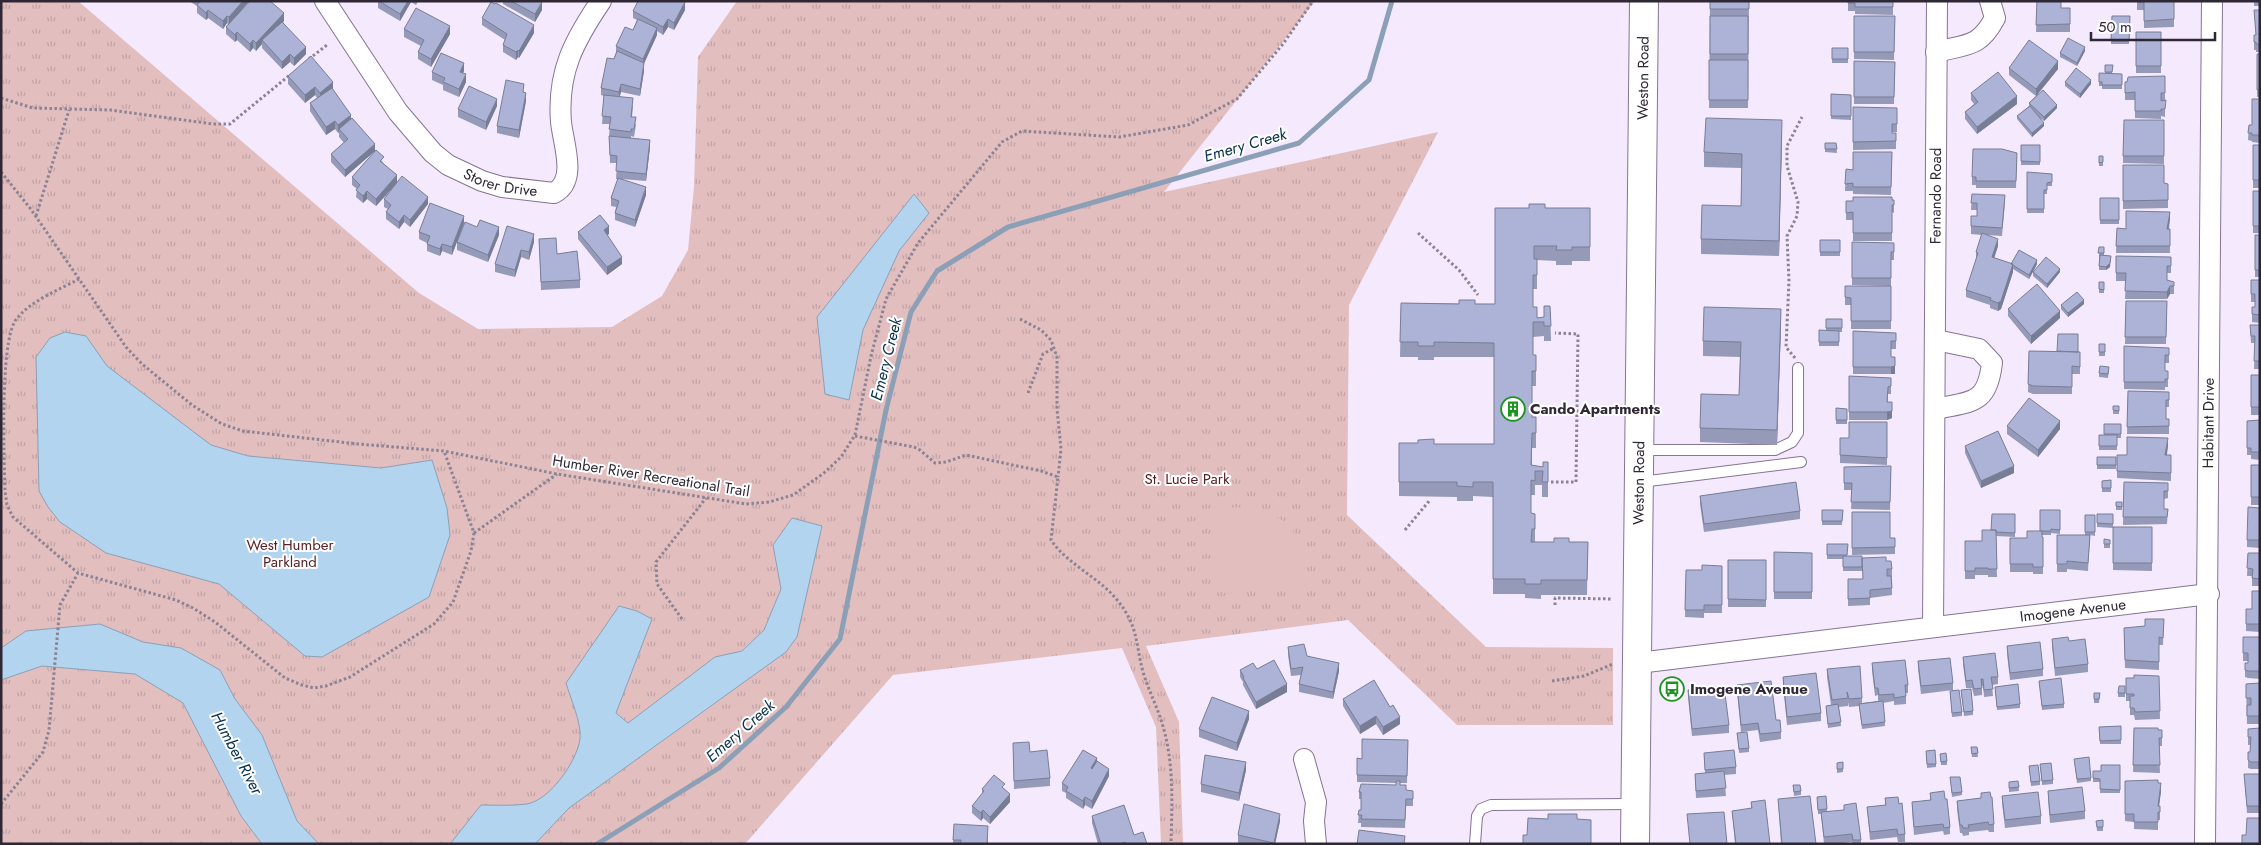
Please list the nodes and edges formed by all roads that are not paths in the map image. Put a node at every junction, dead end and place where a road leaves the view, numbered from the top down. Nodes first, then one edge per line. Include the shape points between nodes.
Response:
1 (601, 1) edge
2 (1644, 1) edge
3 (1937, 1) edge
4 (1990, 1) edge
5 (2212, 1) edge
6 (332, 5) edge
7 (1936, 52) junction
8 (1936, 340) junction
9 (1798, 368) road end
10 (1936, 409) junction
11 (1640, 450) junction
12 (1801, 462) dead end
13 (1640, 482) junction
14 (2209, 594) junction
15 (1934, 626) junction
16 (1626, 664) junction
17 (1304, 759) dead end
18 (1636, 804) junction
19 (1316, 844) edge
20 (1475, 844) edge
21 (1635, 844) edge
22 (2205, 844) edge

1 - 6 street, Storer Drive via 582,29 566,64 561,120 567,160 565,181 554,194 482,181 433,153 398,112 352,45
2 - 11 main road, Weston Road
3 - 7 street, Fernando Road
4 - 7 street via 1995,18 1978,42
5 - 14 street, Habitant Drive
7 - 8 street, Fernando Road
8 - 10 street, Fernando Road
8 - 10 street via 1979,349 1992,363 1990,382 1985,392 1972,401
9 - 11 lane via 1798,433 1792,442 1775,450
10 - 15 street, Fernando Road
11 - 13 main road, Weston Road
12 - 13 lane
13 - 16 main road, Weston Road
14 - 15 street, Imogene Avenue
14 - 22 street, Habitant Drive
15 - 16 street, Imogene Avenue
16 - 18 main road, Weston Road
17 - 19 street via 1316,802
18 - 20 lane via 1491,805 1481,809 1477,816
18 - 21 main road, Weston Road

